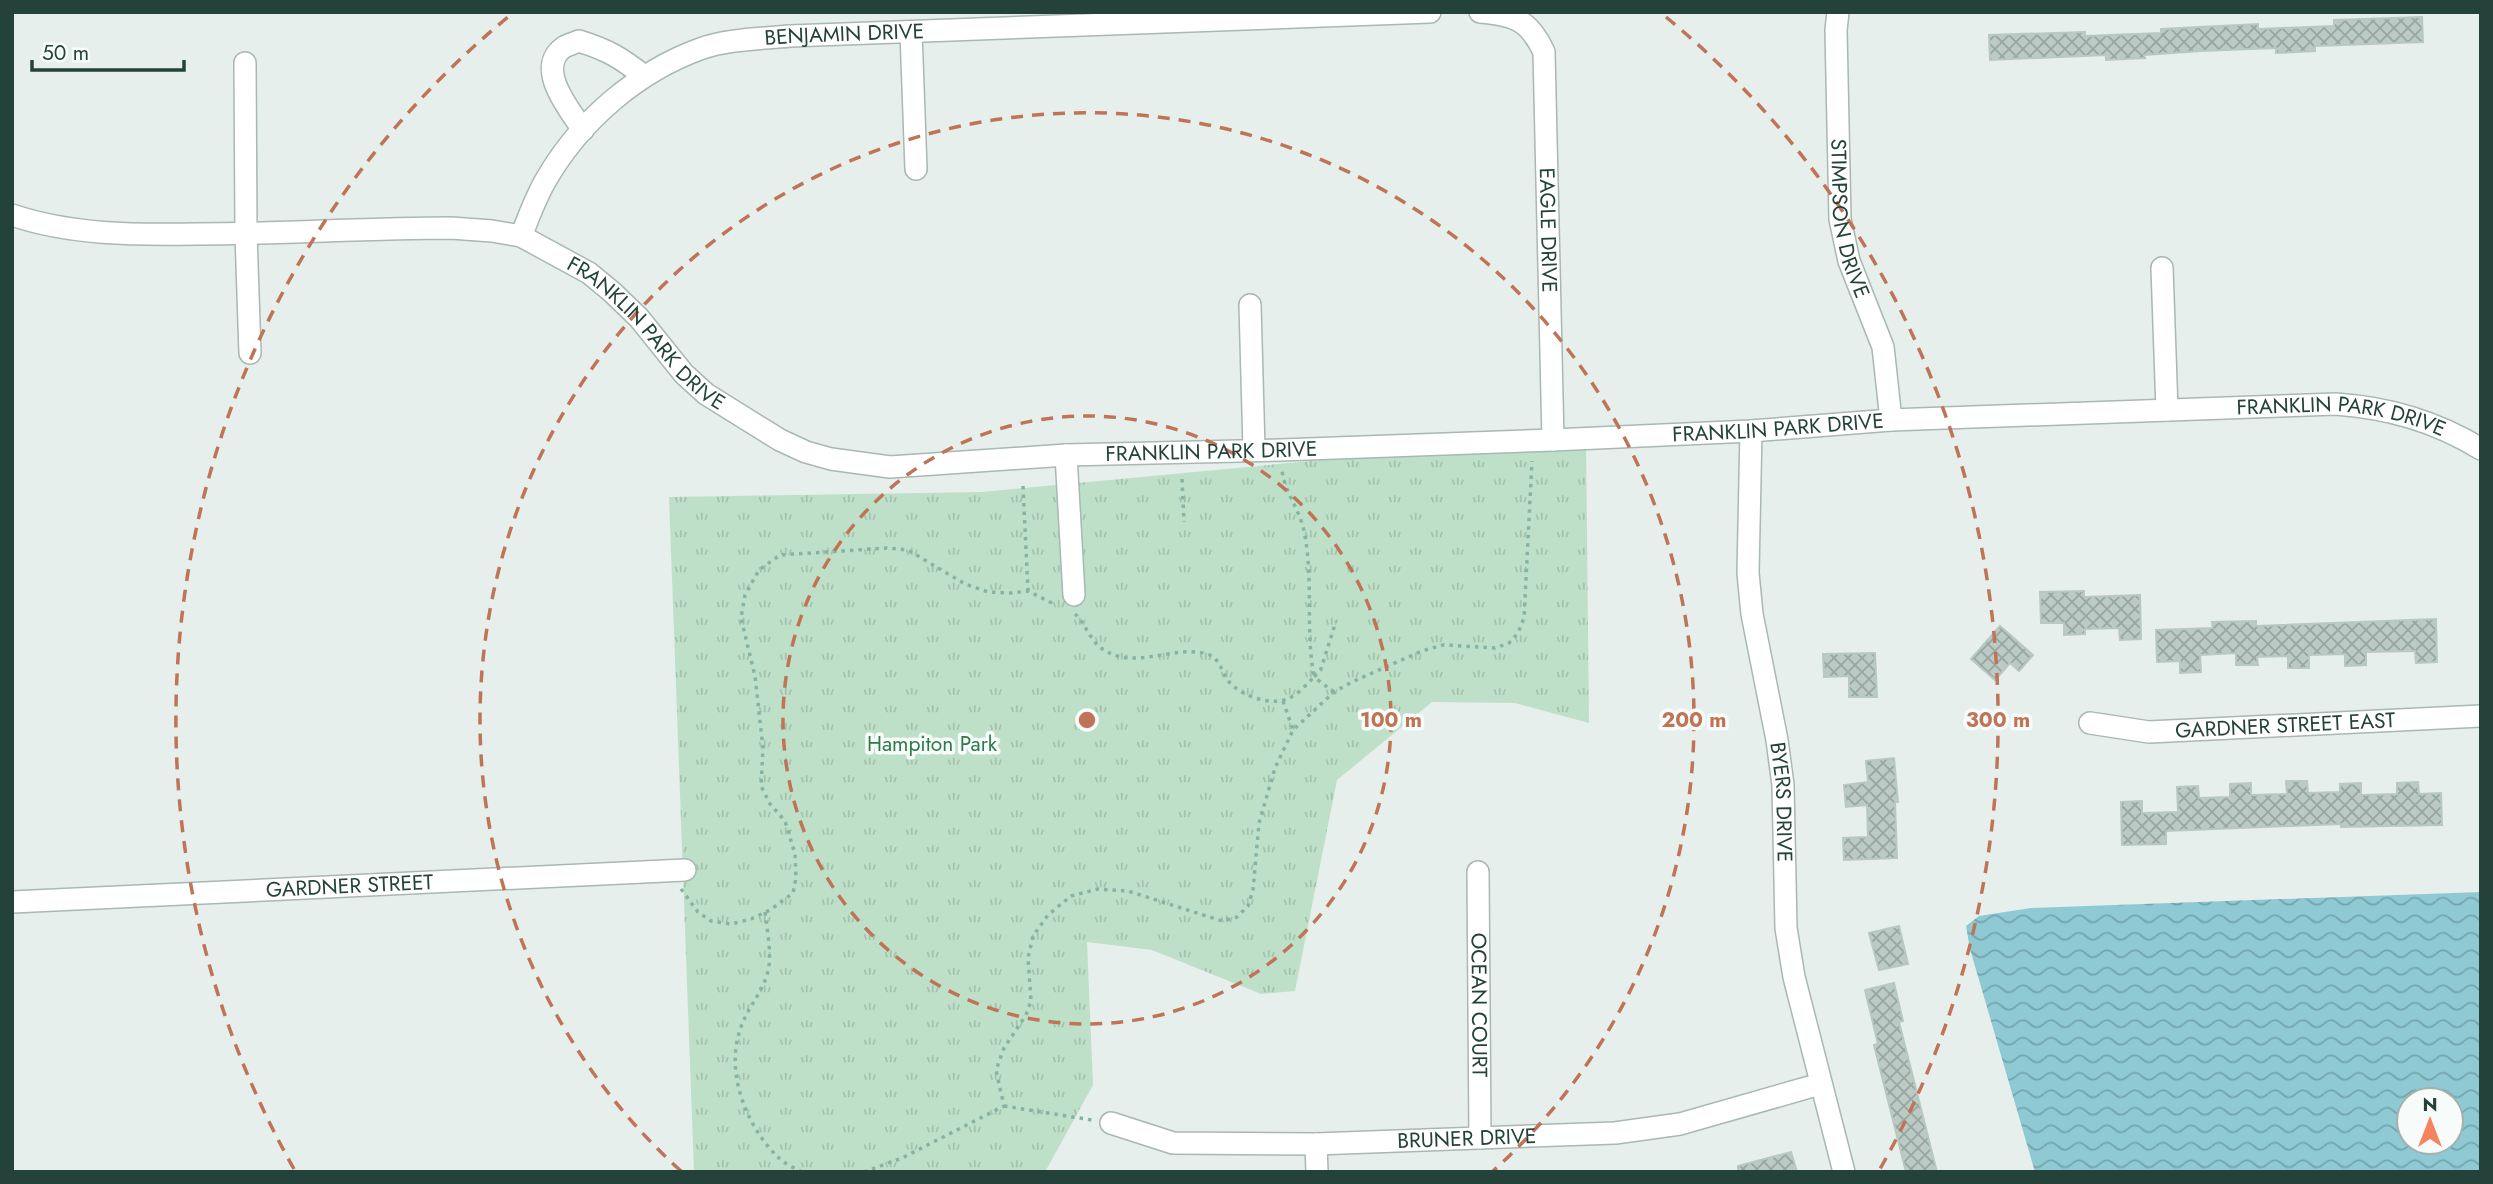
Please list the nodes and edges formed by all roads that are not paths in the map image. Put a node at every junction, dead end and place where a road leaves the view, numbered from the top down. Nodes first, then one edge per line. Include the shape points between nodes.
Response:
1 (1430, 12) edge
2 (1480, 12) edge
3 (1838, 12) edge
4 (911, 32) junction
5 (245, 62) dead end
6 (645, 76) junction
7 (583, 130) junction
8 (916, 169) dead end
9 (12, 215) edge
10 (246, 234) junction
11 (521, 236) junction
12 (2162, 268) dead end
13 (1250, 305) dead end
14 (250, 353) dead end
15 (2166, 410) junction
16 (1891, 420) junction
17 (1751, 431) junction
18 (1543, 440) junction
19 (1254, 449) junction
20 (2481, 449) edge
21 (1066, 455) junction
22 (1067, 604) road end
23 (2481, 716) edge
24 (2090, 723) dead end
25 (679, 870) road end
26 (1478, 872) dead end
27 (12, 902) edge
28 (1820, 1084) junction
29 (1111, 1123) road end
30 (1480, 1138) junction
31 (1316, 1144) junction
32 (1317, 1172) edge
33 (1844, 1172) edge

1 - 4 street, BENJAMIN DRIVE
2 - 18 street, EAGLE DRIVE via 1527,24 1544,52
3 - 16 street, STIMPSON DRIVE via 1840,219 1849,261 1883,347
4 - 6 street, BENJAMIN DRIVE via 732,41 701,49
4 - 8 street
5 - 10 street
6 - 7 street, BENJAMIN DRIVE
6 - 7 street via 617,54 598,47 579,41 562,48 552,61 553,76
7 - 11 street, BENJAMIN DRIVE via 545,180
9 - 10 street, FRANKLIN PARK DRIVE via 71,229
10 - 11 street, FRANKLIN PARK DRIVE via 451,228
10 - 14 street
11 - 21 street, FRANKLIN PARK DRIVE via 589,273 612,292 706,394 806,452 890,467
12 - 15 street
13 - 19 street
15 - 16 street, FRANKLIN PARK DRIVE
15 - 20 street, FRANKLIN PARK DRIVE via 2369,406 2438,426
16 - 17 street, FRANKLIN PARK DRIVE
17 - 18 street, FRANKLIN PARK DRIVE
17 - 28 street, BYERS DRIVE via 1748,573 1752,614 1783,785 1790,953
18 - 19 street, FRANKLIN PARK DRIVE
19 - 21 street, FRANKLIN PARK DRIVE
21 - 22 street
23 - 24 street, GARDNER STREET EAST via 2149,732
25 - 27 street, GARDNER STREET
26 - 30 street, OCEAN COURT
28 - 30 street, BRUNER DRIVE via 1680,1124 1615,1133
28 - 33 street, BYERS DRIVE
29 - 31 street, BRUNER DRIVE via 1173,1143
30 - 31 street, BRUNER DRIVE
31 - 32 street

